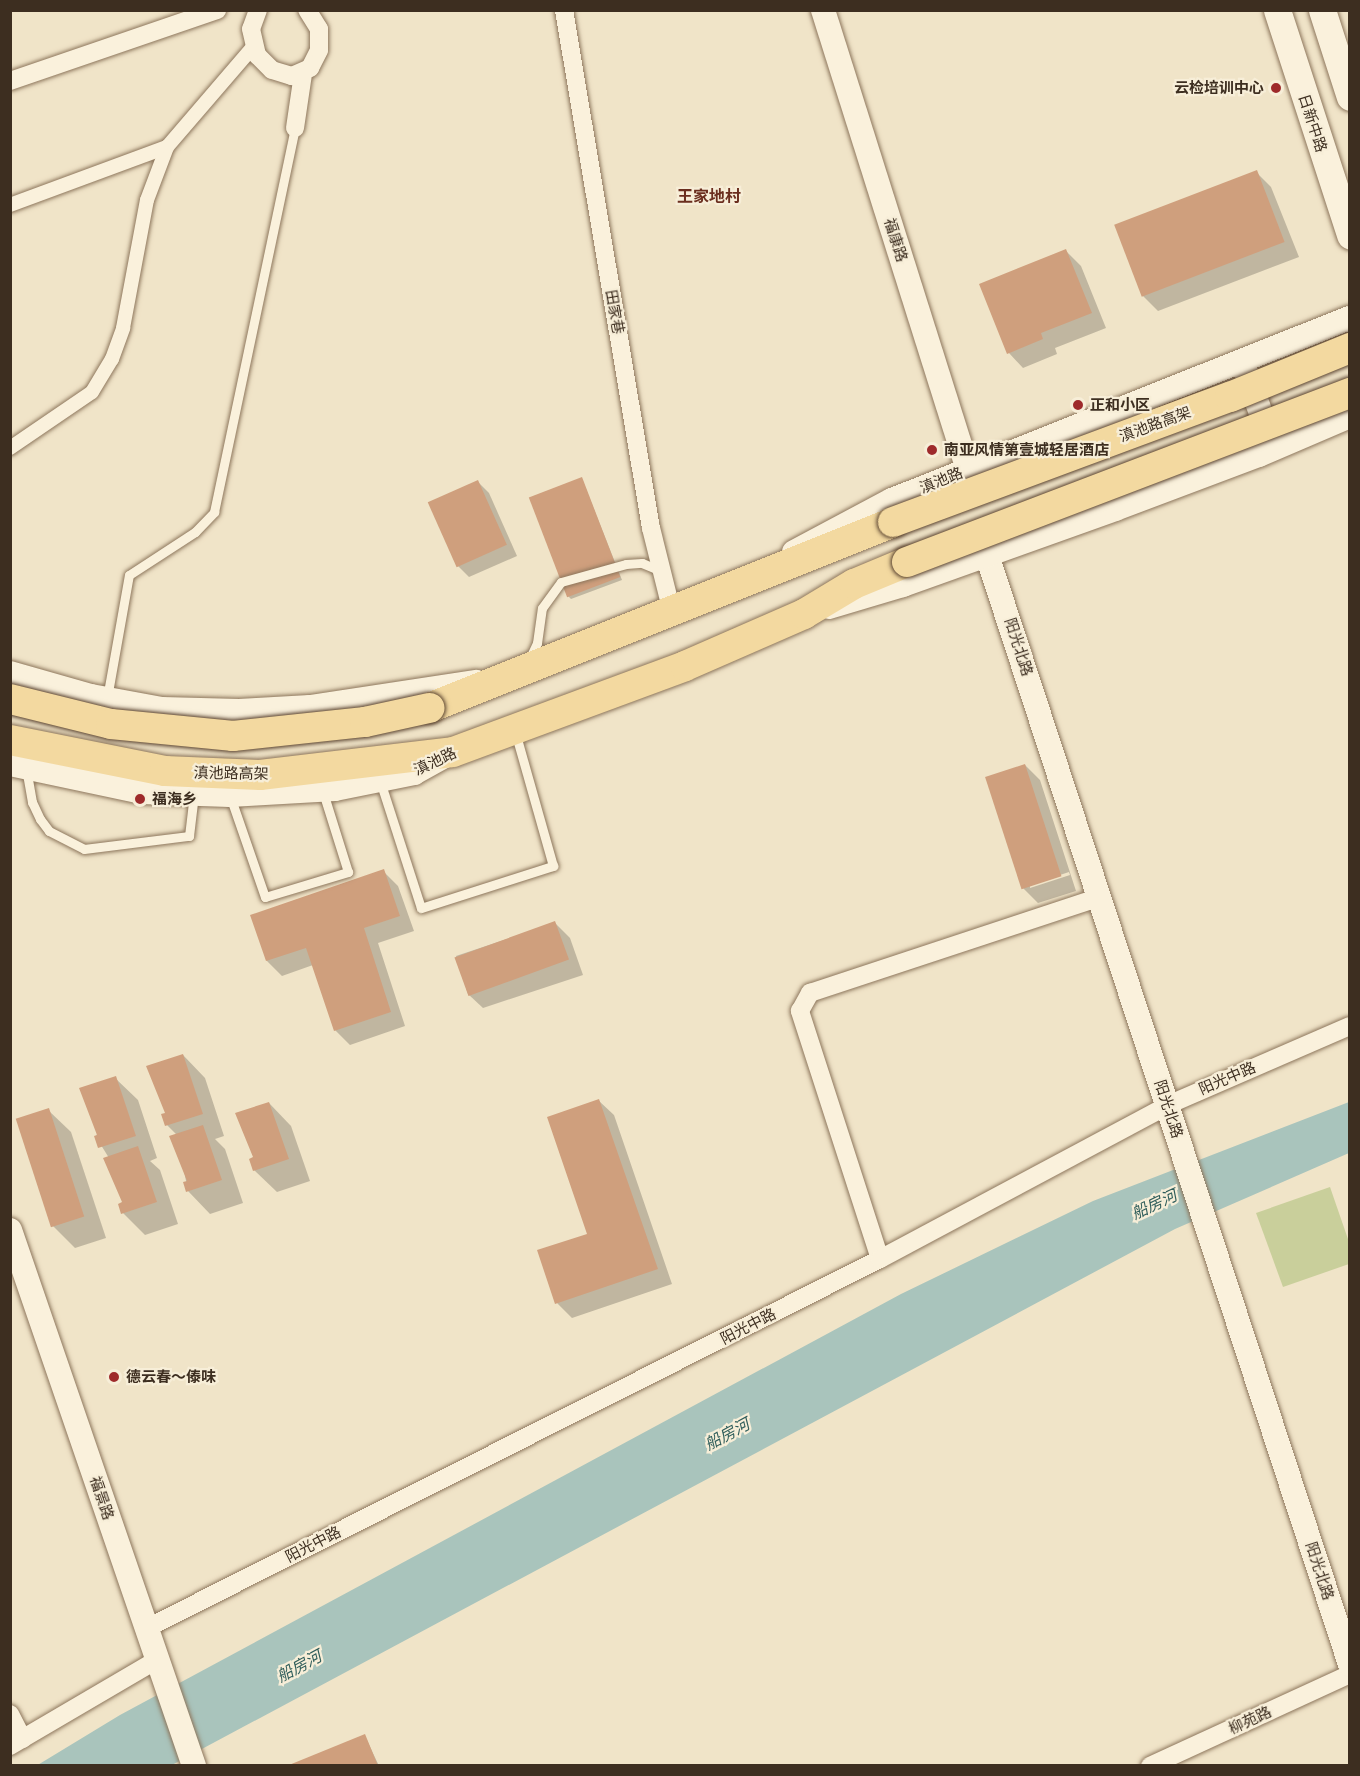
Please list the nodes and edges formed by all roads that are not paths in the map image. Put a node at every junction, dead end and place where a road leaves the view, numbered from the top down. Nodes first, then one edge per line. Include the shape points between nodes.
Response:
1 (217, 10) edge
2 (307, 10) edge
3 (564, 10) edge
4 (823, 10) edge
5 (1277, 10) edge
6 (1322, 10) edge
7 (252, 11) edge
8 (253, 47) junction
9 (303, 74) junction
10 (10, 81) edge
11 (1350, 98) edge
12 (295, 128) joint
13 (168, 147) junction
14 (10, 205) edge
15 (1350, 236) edge
16 (1350, 318) edge
17 (1350, 348) edge
18 (1241, 361) junction
19 (1350, 393) edge
20 (1350, 416) edge
21 (10, 448) edge
22 (1274, 449) junction
23 (968, 469) junction
24 (893, 522) joint
25 (987, 555) junction
26 (661, 571) junction
27 (743, 583) junction
28 (672, 612) junction
29 (804, 614) junction
30 (525, 668) junction
31 (493, 680) junction
32 (12, 681) edge
33 (106, 699) junction
34 (514, 729) junction
35 (10, 740) edge
36 (453, 752) junction
37 (18, 766) edge
38 (380, 779) junction
39 (323, 789) junction
40 (194, 794) junction
41 (230, 795) junction
42 (1101, 897) junction
43 (1350, 1026) edge
44 (1168, 1105) junction
45 (13, 1245) edge
46 (880, 1259) junction
47 (147, 1628) junction
48 (158, 1659) junction
49 (1350, 1664) edge
50 (1350, 1674) edge
51 (10, 1714) edge
52 (17, 1742) edge
53 (194, 1766) edge
54 (1150, 1766) edge

1 - 10 street
2 - 9 street via 320,40 316,60
3 - 26 street, 田家巷
4 - 23 street, 福康路
5 - 15 main road, 日新中路
6 - 11 main road
7 - 8 street
8 - 9 street via 272,70 292,76
8 - 13 street
9 - 12 street
12 - 33 lane via 214,513 195,532 129,575
13 - 14 street
13 - 21 street via 147,200 123,328 112,359 92,392
16 - 18 street, 滇池路
17 - 24 main road, 滇池路高架, bridge via 1230,397
18 - 22 street
18 - 23 street, 滇池路
19 - 29 main road, 滇池路, bridge via 907,562 854,584
20 - 22 street, 滇池路
22 - 25 street, 滇池路
23 - 27 street, 滇池路 via 833,527
24 - 27 main road, 滇池路
25 - 29 street, 滇池路
25 - 42 street, 阳光北路
26 - 28 street, 田家巷
26 - 30 lane via 642,563 626,564 561,582 542,608 537,643
27 - 28 main road, 滇池路
28 - 30 main road, 滇池路
29 - 34 main road, 滇池路 via 685,666
30 - 31 main road, 滇池路
31 - 32 main road, 滇池路, bridge via 429,708 365,722 233,736 111,724
31 - 33 street, 滇池路 via 310,707 239,711 162,709
32 - 33 street, 滇池路
34 - 36 main road, 滇池路
34 - 38 lane via 553,866 421,908
35 - 36 main road, 滇池路高架 via 165,771 261,775
36 - 38 street, 滇池路 via 414,772
37 - 40 street, 滇池路 via 142,792
37 - 40 lane via 49,831 84,849 189,836
38 - 39 street, 滇池路
39 - 41 street, 滇池路
39 - 41 lane via 348,872 265,897
40 - 41 street, 滇池路
42 - 44 street, 阳光北路
42 - 46 street via 810,993 800,1011
43 - 44 street, 阳光中路
44 - 46 street, 阳光中路
44 - 49 street, 阳光北路
45 - 47 street, 福景路
46 - 47 street, 阳光中路
47 - 48 street, 福景路
48 - 52 street
48 - 53 street, 福景路
50 - 54 street, 柳苑路
51 - 52 street

